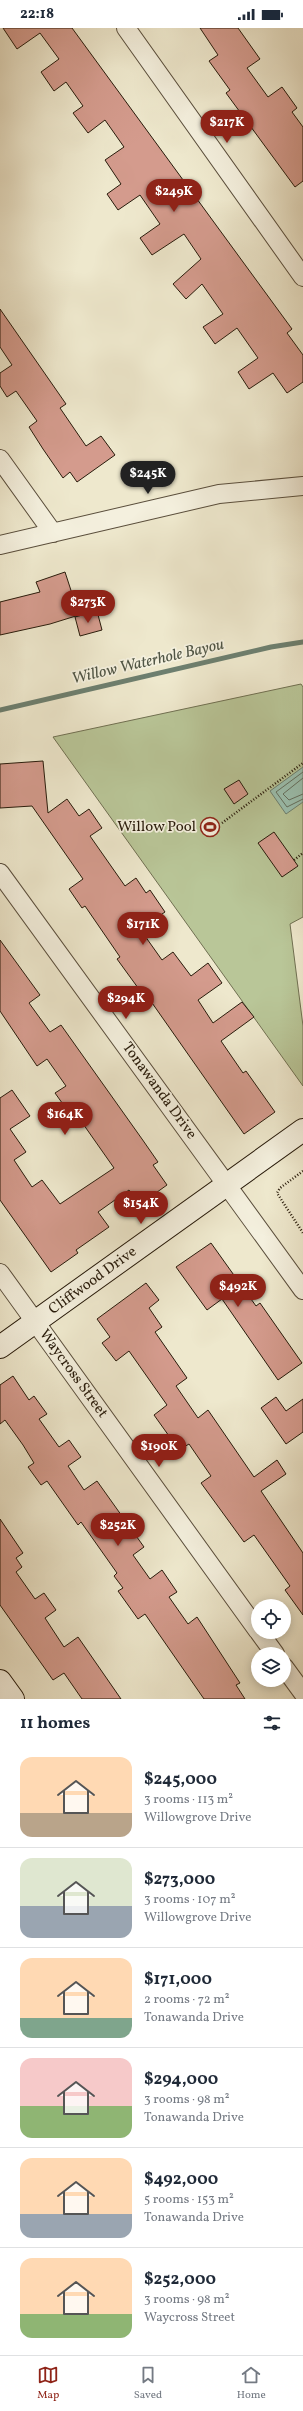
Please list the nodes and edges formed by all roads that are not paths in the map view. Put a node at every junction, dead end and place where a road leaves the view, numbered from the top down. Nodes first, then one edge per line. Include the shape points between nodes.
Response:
1 (126, 28) edge
2 (303, 277) edge
3 (0, 459) edge
4 (303, 486) edge
5 (53, 533) junction
6 (0, 545) edge
7 (1, 873) edge
8 (303, 1130) edge
9 (227, 1184) junction
10 (0, 1273) edge
11 (303, 1290) edge
12 (35, 1322) junction
13 (0, 1348) edge
14 (251, 1621) edge
15 (291, 1677) edge
16 (0, 1681) edge
17 (303, 1693) edge
18 (13, 1699) edge

1 - 2 street
3 - 5 street
4 - 5 street via 219,494
5 - 6 street
7 - 9 street, Tonawanda Drive
8 - 9 street, Cliffwood Drive
9 - 11 street, Tonawanda Drive
9 - 12 street, Cliffwood Drive
10 - 12 street, Waycross Street
12 - 13 street, Cliffwood Drive
12 - 14 street, Waycross Street
15 - 17 street
16 - 18 street

